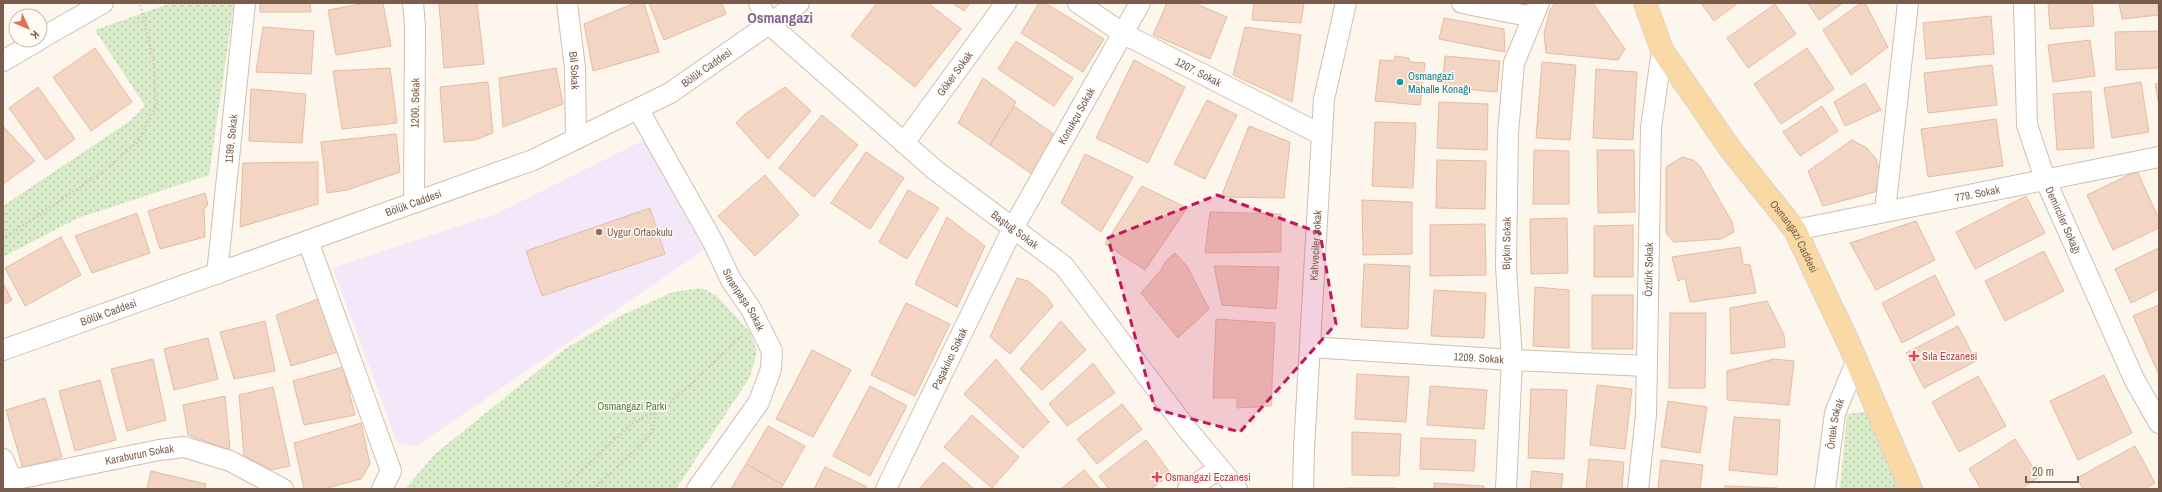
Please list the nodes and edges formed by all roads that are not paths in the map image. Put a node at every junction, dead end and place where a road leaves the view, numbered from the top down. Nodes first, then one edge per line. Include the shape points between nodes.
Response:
1 (245, 3) edge
2 (413, 3) edge
3 (567, 3) edge
4 (759, 3) edge
5 (799, 3) edge
6 (1006, 3) edge
7 (1078, 3) edge
8 (1140, 3) edge
9 (1346, 3) edge
10 (1462, 3) edge
11 (1645, 3) edge
12 (1908, 3) edge
13 (2024, 3) edge
14 (99, 4) edge
15 (1536, 10) edge
16 (769, 24) junction
17 (1124, 34) junction
18 (48, 35) edge
19 (26, 48) edge
20 (1662, 50) junction
21 (3, 62) edge
22 (638, 109) junction
23 (1322, 135) junction
24 (576, 139) junction
25 (904, 143) junction
26 (2159, 157) edge
27 (2046, 179) junction
28 (414, 203) junction
29 (1885, 211) junction
30 (1013, 228) junction
31 (1795, 230) junction
32 (308, 241) junction
33 (217, 274) junction
34 (1310, 347) junction
35 (3, 350) edge
36 (1512, 360) junction
37 (1856, 362) junction
38 (1647, 366) junction
39 (2159, 423) edge
40 (3, 459) edge
41 (1219, 469) junction
42 (13, 484) edge
43 (284, 489) edge
44 (382, 489) edge
45 (697, 489) edge
46 (886, 489) edge
47 (1188, 489) edge
48 (1237, 489) edge
49 (1303, 489) edge
50 (1506, 489) edge
51 (1638, 489) edge
52 (1825, 489) edge
53 (1911, 489) edge

1 - 33 street, 1199. Sokak
2 - 28 street, 1200. Sokak via 416,26
3 - 24 street, Bil Sokak via 575,68
4 - 16 street, Baştuğ Sokak
5 - 16 street, Bölük Caddesi
6 - 25 street, Göker Sokak
7 - 17 street, 1207. Sokak
8 - 17 street, Konukçu Sokak
9 - 23 street, Kahveciler Sokak via 1324,99
10 - 15 street
11 - 20 main road, Osmangazi Caddesi
12 - 29 street
13 - 27 street, Demirciler Sokağı via 2027,125
14 - 18 street
15 - 36 street, Biçkin Sokak via 1514,63 1508,133 1506,266
16 - 22 street, Bölük Caddesi via 670,93
16 - 25 street, Baştuğ Sokak
17 - 23 street, 1207. Sokak
17 - 30 street, Konukçu Sokak
19 - 21 street
20 - 31 main road, Osmangazi Caddesi via 1731,150
20 - 38 street, Öztürk Sokak via 1650,128
22 - 24 street, Bölük Caddesi
22 - 45 street, Sinanpaşa Sokak via 713,242 731,280 757,319 772,351 771,370 759,402
23 - 34 street, Kahveciler Sokak
24 - 28 street, Bölük Caddesi via 533,160
25 - 30 street, Baştuğ Sokak via 935,170
26 - 27 street, 779. Sokak
27 - 29 street, 779. Sokak
27 - 39 street, Demirciler Sokağı via 2134,379
28 - 32 street, Bölük Caddesi
29 - 31 street, 779. Sokak
30 - 41 street, Baştuğ Sokak via 1064,266
30 - 46 street, Paşakılıcı Sokak
31 - 37 main road, Osmangazi Caddesi via 1850,344
32 - 33 street, Bölük Caddesi
32 - 44 street via 391,471
33 - 35 street, Bölük Caddesi
34 - 36 street, 1209. Sokak
34 - 49 street, Kahveciler Sokak
36 - 38 street, 1209. Sokak
36 - 50 street, Biçkin Sokak
37 - 52 street, Öntek Sokak via 1835,413
37 - 53 main road, Osmangazi Caddesi
38 - 51 street, Öztürk Sokak via 1646,415
40 - 42 street
41 - 47 street
41 - 48 street, Baştuğ Sokak
42 - 43 street, Karaburun Sokak via 159,450 184,448 230,461

